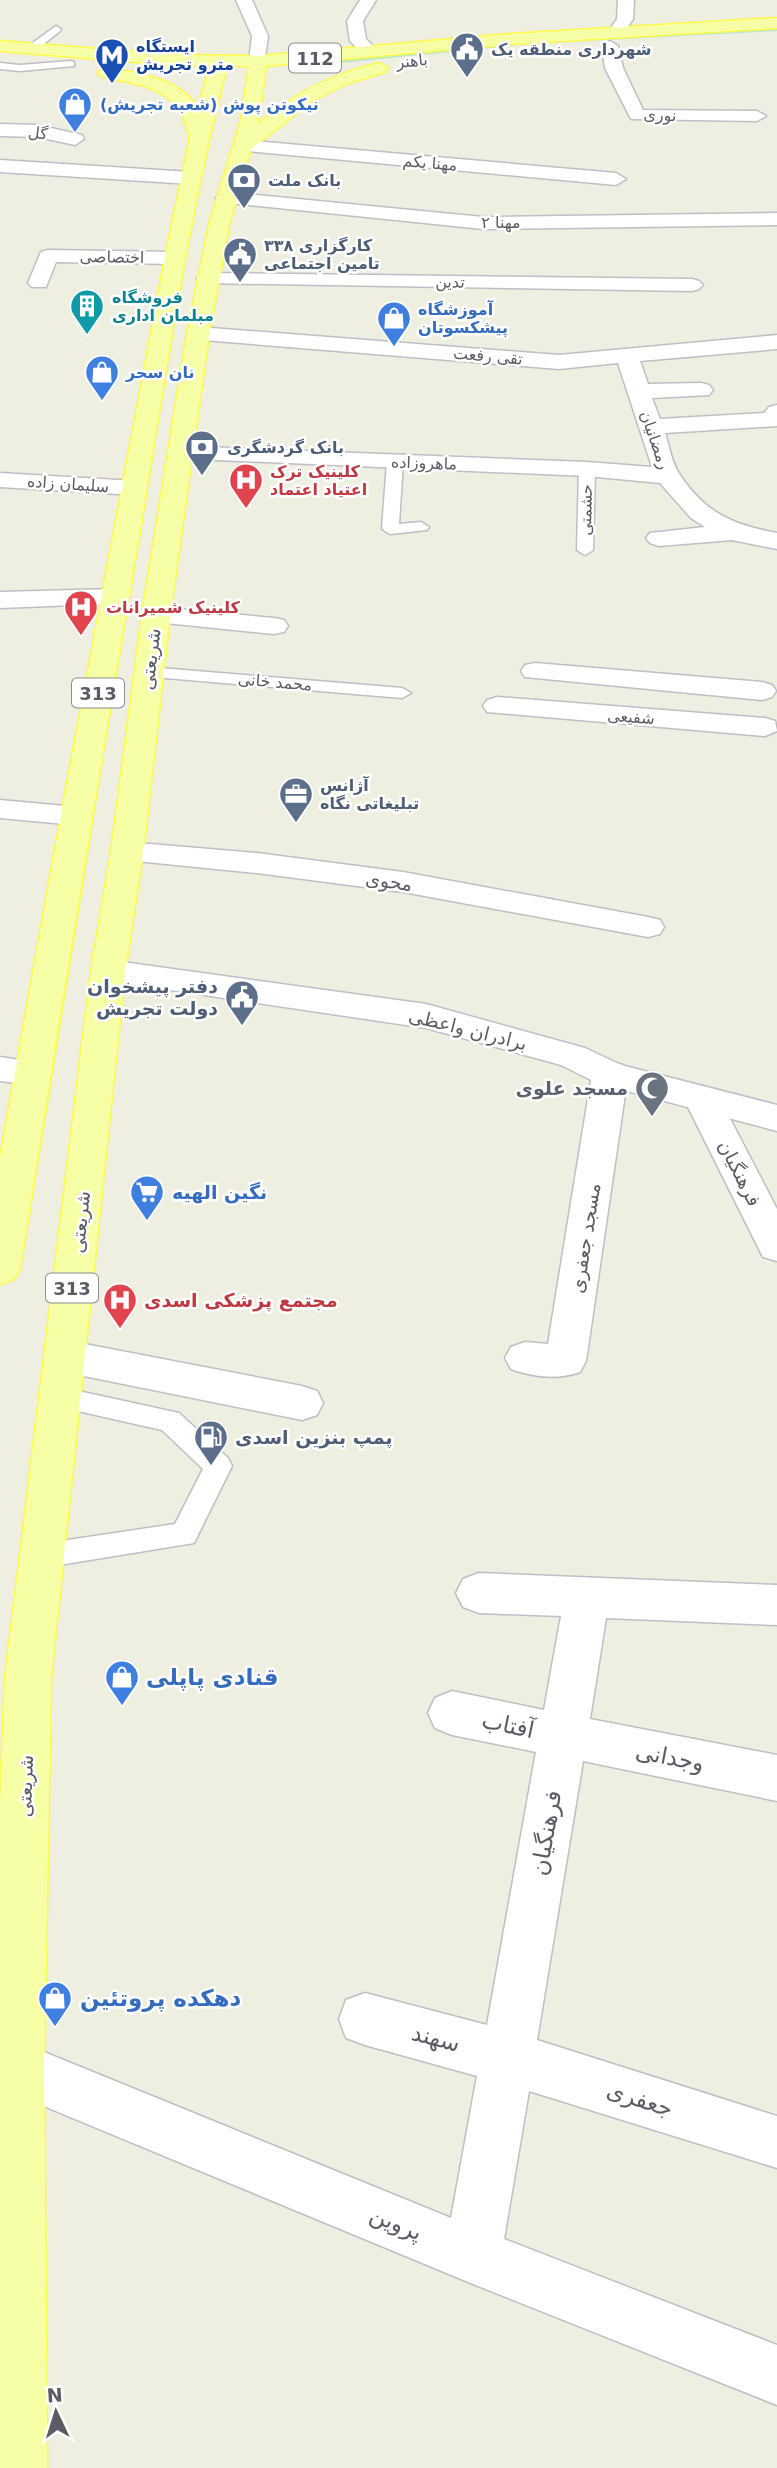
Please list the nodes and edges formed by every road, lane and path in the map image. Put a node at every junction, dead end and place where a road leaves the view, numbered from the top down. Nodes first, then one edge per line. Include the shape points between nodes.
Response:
1 (244, 0) edge
2 (368, 0) edge
3 (626, 0) edge
4 (777, 23) edge
5 (56, 29) dead end
6 (777, 36) edge
7 (613, 39) junction
8 (0, 46) edge
9 (31, 49) junction
10 (371, 52) junction
11 (0, 57) edge
12 (416, 61) junction
13 (71, 64) junction
14 (0, 66) edge
15 (218, 66) junction
16 (258, 66) junction
17 (757, 116) dead end
18 (226, 124) junction
19 (0, 130) edge
20 (0, 138) edge
21 (75, 139) dead end
22 (0, 166) edge
23 (39, 169) junction
24 (191, 177) junction
25 (616, 180) dead end
26 (226, 198) junction
27 (777, 219) edge
28 (175, 258) junction
29 (208, 279) junction
30 (39, 283) dead end
31 (692, 285) dead end
32 (198, 334) junction
33 (777, 342) edge
34 (627, 357) junction
35 (701, 390) dead end
36 (639, 391) junction
37 (777, 412) edge
38 (652, 426) junction
39 (180, 453) junction
40 (395, 462) junction
41 (587, 469) junction
42 (667, 476) junction
43 (0, 480) edge
44 (135, 488) junction
45 (421, 527) dead end
46 (732, 532) junction
47 (659, 538) dead end
48 (777, 541) edge
49 (585, 550) dead end
50 (116, 597) junction
51 (0, 600) edge
52 (156, 615) junction
53 (274, 626) dead end
54 (535, 671) dead end
55 (148, 672) junction
56 (770, 682) edge
57 (402, 693) dead end
58 (497, 706) dead end
59 (0, 809) edge
60 (76, 816) junction
61 (127, 852) junction
62 (648, 927) dead end
63 (108, 971) junction
64 (16, 1071) edge
65 (610, 1074) junction
66 (702, 1098) junction
67 (777, 1118) edge
68 (777, 1247) edge
69 (0, 1269) edge
70 (64, 1356) junction
71 (525, 1358) dead end
72 (60, 1398) junction
73 (302, 1403) dead end
74 (41, 1556) junction
75 (479, 1592) dead end
76 (587, 1599) junction
77 (777, 1605) edge
78 (452, 1713) dead end
79 (563, 1736) junction
80 (777, 1778) edge
81 (365, 2019) dead end
82 (506, 2057) junction
83 (17, 2068) junction
84 (774, 2142) dead end
85 (473, 2255) junction
86 (777, 2375) edge
87 (17, 2468) edge

1 - 16 street via 260,36
2 - 10 street via 355,21 358,41
3 - 7 street via 625,19
4 - 7 main road, باهنر / 112
5 - 9 lane
6 - 7 main road, باهنر / 112
7 - 10 main road, باهنر / 112
7 - 12 main road, باهنر / 112
7 - 17 street, نوری via 614,68 637,116
8 - 9 main road
9 - 15 main road
10 - 16 main road, باهنر / 112
11 - 13 main road
12 - 16 main road, باهنر / 112
12 - 18 main road via 360,72
13 - 14 lane
13 - 15 main road
13 - 18 main road via 141,81
15 - 16 main road
15 - 18 main road, شریعتی / 313
16 - 18 main road, شریعتی / 313
18 - 24 main road, شریعتی / 313
18 - 25 street, مهنا یکم
18 - 26 main road, شریعتی / 313
19 - 21 street, گل via 38,131
20 - 23 street
22 - 23 street
23 - 24 street
24 - 28 main road, شریعتی / 313
26 - 27 street, مهنا ۲ via 483,223
26 - 29 main road, شریعتی / 313
28 - 30 street, اختصاصی via 48,256
28 - 44 main road, شریعتی / 313
29 - 31 street, تدین
29 - 32 main road, شریعتی / 313
32 - 34 street, تقی رفعت via 559,362
32 - 39 main road, شریعتی / 313
33 - 34 street, تقی رفعت
34 - 36 street, رمضانیان
35 - 36 street
36 - 38 street, رمضانیان
37 - 38 street via 772,420
38 - 42 street, رمضانیان
39 - 40 street, ماهروزاده
39 - 52 main road, شریعتی / 313
40 - 41 street, ماهروزاده
40 - 45 lane via 390,529
41 - 42 street, ماهروزاده
41 - 49 lane, حشمتی
42 - 46 street, رمضانیان via 700,513
43 - 44 street, سلیمان زاده
44 - 50 main road, شریعتی / 313
46 - 47 street
46 - 48 street, رمضانیان
50 - 51 street
50 - 60 main road, شریعتی / 313
52 - 53 street
52 - 55 main road, شریعتی / 313
54 - 56 street, شفیعی
55 - 57 lane, محمد خانی
55 - 61 main road, شریعتی / 313
56 - 58 street, شفیعی via 767,741
59 - 60 street
60 - 64 main road, شریعتی / 313
61 - 62 street, محوی via 403,882
61 - 63 main road, شریعتی / 313
63 - 65 street, برادران واعظی via 426,1016 573,1055
63 - 70 main road, شریعتی / 313
64 - 69 main road, شریعتی / 313
65 - 66 street, برادران واعظی
65 - 71 street, مسجد جعفری via 566,1361
66 - 67 street, برادران واعظی
66 - 68 street, فرهنگیان
70 - 72 main road, شریعتی / 313
70 - 73 street
72 - 74 main road, شریعتی / 313
72 - 74 lane via 170,1421 218,1466 184,1535
74 - 83 main road, شریعتی / 313 via 28,1678
75 - 76 street
76 - 77 street
76 - 79 street, فرهنگیان
78 - 79 street, آفتاب
79 - 80 street, وجدانی
79 - 82 street, فرهنگیان
81 - 82 street, سهند
82 - 84 street, جعفری
82 - 85 street, فرهنگیان
83 - 85 street, پروین
83 - 87 main road, شریعتی / 313
85 - 86 street, پروین

